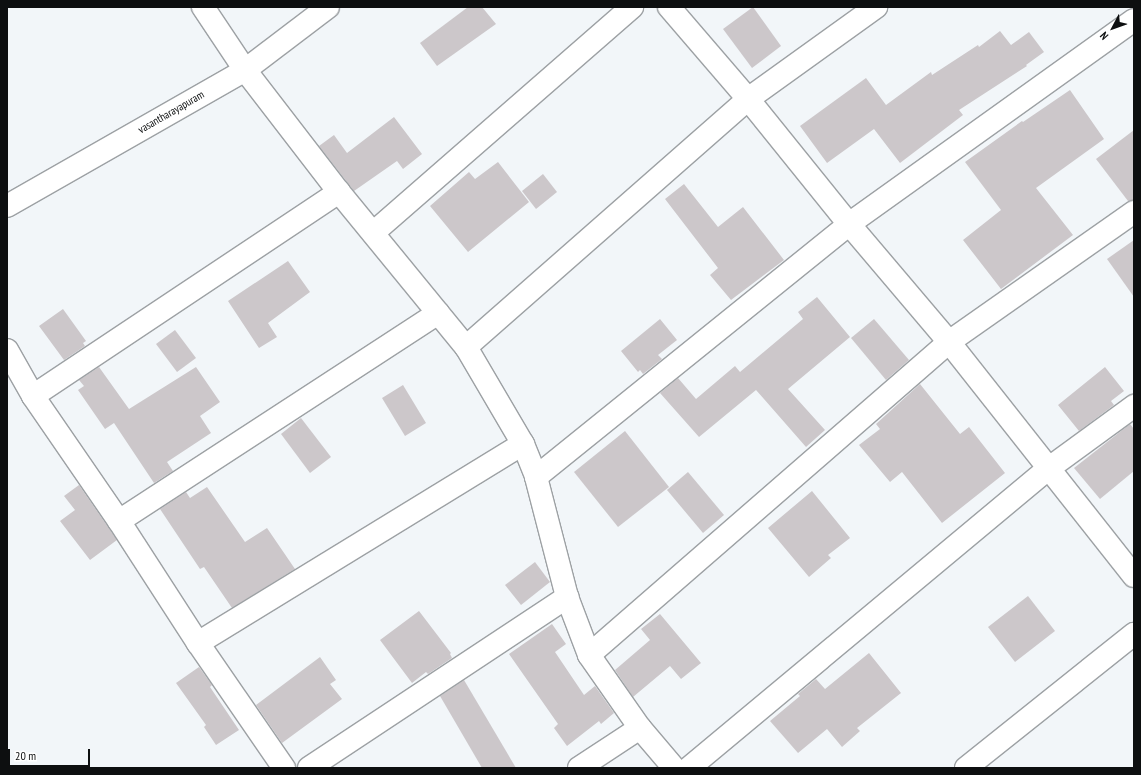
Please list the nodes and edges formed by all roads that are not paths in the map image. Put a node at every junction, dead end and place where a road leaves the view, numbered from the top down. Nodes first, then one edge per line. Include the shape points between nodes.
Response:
1 (203, 7) edge
2 (328, 7) edge
3 (632, 7) edge
4 (669, 7) edge
5 (876, 7) edge
6 (1124, 7) edge
7 (1134, 20) edge
8 (245, 70) junction
9 (748, 99) junction
10 (339, 192) junction
11 (7, 206) edge
12 (1134, 212) edge
13 (849, 224) junction
14 (372, 233) junction
15 (438, 313) junction
16 (949, 342) junction
17 (466, 347) junction
18 (7, 350) edge
19 (33, 396) junction
20 (1134, 406) edge
21 (523, 444) junction
22 (1048, 469) junction
23 (536, 477) junction
24 (119, 521) junction
25 (1134, 576) edge
26 (567, 597) junction
27 (1134, 634) edge
28 (198, 643) junction
29 (589, 655) junction
30 (640, 728) junction
31 (284, 768) edge
32 (309, 768) edge
33 (579, 768) edge
34 (674, 768) edge
35 (689, 768) edge
36 (966, 768) edge

1 - 8 street
2 - 8 street, vasantharayapuram
3 - 14 street
4 - 9 street
5 - 9 street
6 - 7 street
7 - 13 street
8 - 10 street
8 - 11 street, vasantharayapuram
9 - 13 street
9 - 17 street
10 - 14 street
10 - 19 street
12 - 16 street
13 - 16 street
13 - 23 street
14 - 15 street
15 - 17 street
15 - 24 street
16 - 22 street
16 - 29 street
17 - 21 street
18 - 19 street
19 - 24 street
20 - 22 street
21 - 23 street
21 - 28 street
22 - 25 street
22 - 35 street
23 - 26 street
24 - 28 street
26 - 29 street
26 - 32 street
27 - 36 street
28 - 31 street
29 - 30 street
30 - 33 street
30 - 34 street

